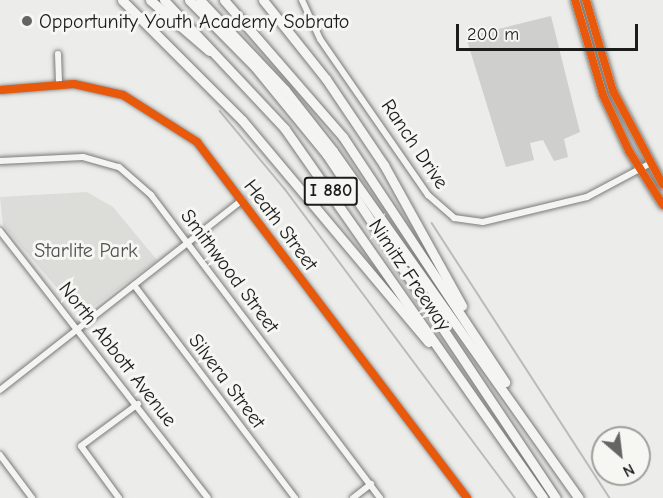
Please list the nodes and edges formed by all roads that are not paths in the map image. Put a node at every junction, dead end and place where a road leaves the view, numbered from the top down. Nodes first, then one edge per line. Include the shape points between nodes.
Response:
1 (122, 0) edge
2 (150, 0) edge
3 (164, 0) edge
4 (189, 0) edge
5 (200, 0) edge
6 (224, 0) edge
7 (231, 0) edge
8 (263, 0) edge
9 (302, 0) edge
10 (575, 0) edge
11 (586, 0) edge
12 (256, 32) junction
13 (58, 54) dead end
14 (243, 81) junction
15 (59, 85) junction
16 (0, 90) edge
17 (0, 161) edge
18 (649, 164) junction
19 (639, 170) junction
20 (663, 185) edge
21 (242, 200) junction
22 (663, 205) edge
23 (0, 231) edge
24 (188, 242) junction
25 (134, 285) junction
26 (78, 328) junction
27 (482, 346) junction
28 (0, 390) edge
29 (474, 400) junction
30 (138, 404) junction
31 (0, 455) edge
32 (371, 484) junction
33 (32, 498) edge
34 (119, 498) edge
35 (208, 498) edge
36 (294, 498) edge
37 (352, 498) edge
38 (380, 498) edge
39 (467, 498) edge
40 (543, 498) edge
41 (556, 498) edge
42 (579, 498) edge
43 (584, 498) edge

1 - 29 highway via 242,120
2 - 14 highway
3 - 14 highway, Nimitz Freeway / I 880
4 - 41 highway via 255,67 327,155
5 - 42 highway via 285,90 333,151
6 - 12 highway, Nimitz Freeway / I 880
7 - 12 highway
8 - 27 highway via 327,79 384,165
9 - 19 street, Ranch Drive via 320,39 433,202 446,214 474,222 494,219 596,194
10 - 19 main road via 603,95
11 - 18 main road via 613,91
12 - 27 highway, Nimitz Freeway / I 880 via 343,136
13 - 15 street
14 - 29 highway, Nimitz Freeway / I 880 via 322,178
15 - 16 street, Heath Street
15 - 21 street, Heath Street via 74,84 141,103 197,142
17 - 24 street, Smithwood Street via 83,157 119,167 151,195
18 - 19 street, Ranch Drive
18 - 20 main road
19 - 22 main road
21 - 24 street
21 - 39 street, Heath Street
23 - 26 street, North Abbott Avenue
24 - 25 street
24 - 32 street, Smithwood Street
25 - 26 street
25 - 36 street, Silvera Street
26 - 28 street
26 - 30 street, North Abbott Avenue
27 - 43 highway, Nimitz Freeway / I 880
29 - 40 highway, Nimitz Freeway / I 880
30 - 34 street via 81,446
30 - 35 street, North Abbott Avenue
31 - 33 street
32 - 37 street
32 - 38 street, Smithwood Street

